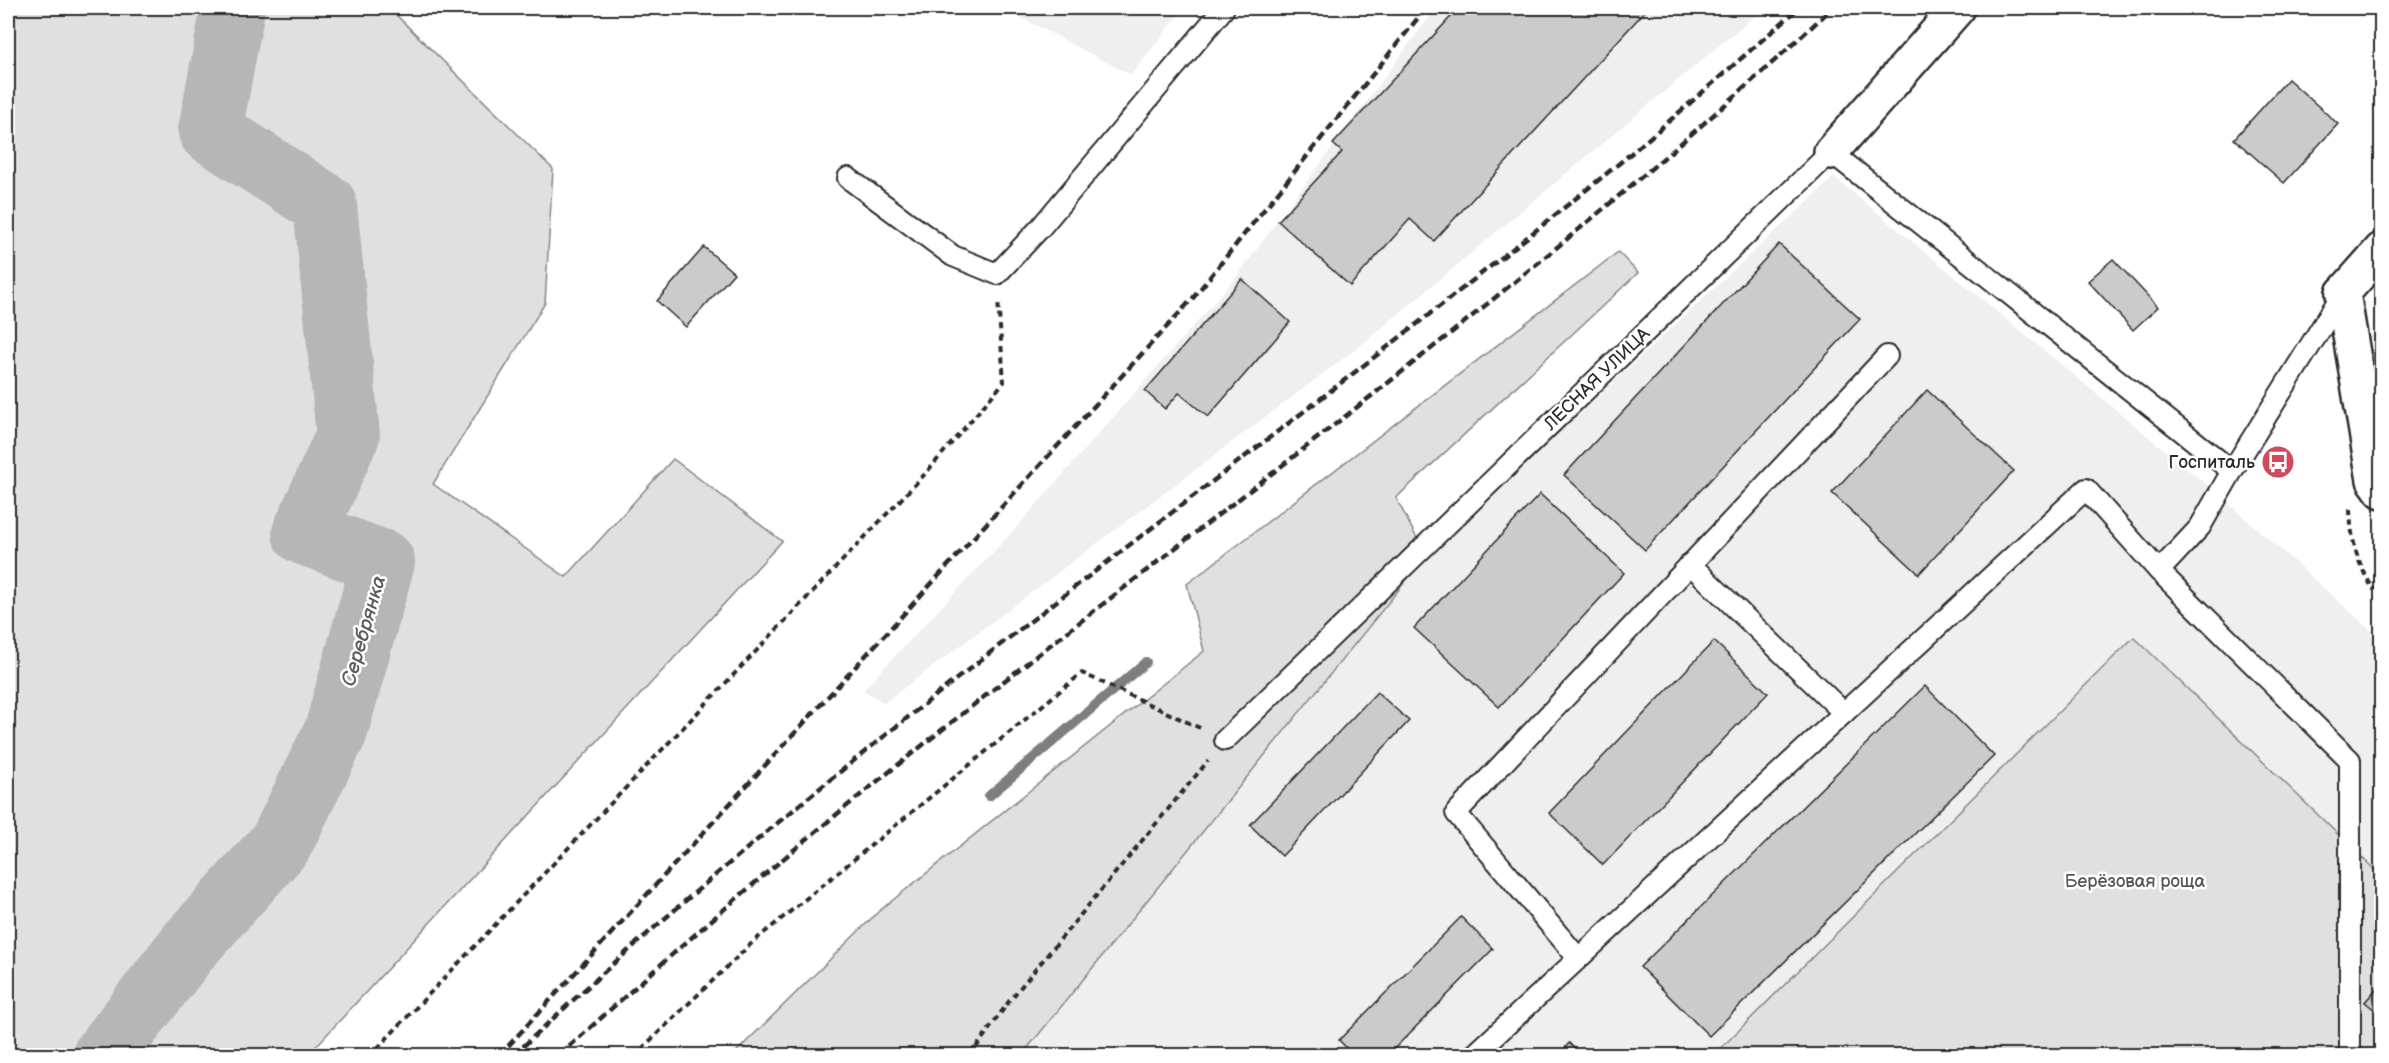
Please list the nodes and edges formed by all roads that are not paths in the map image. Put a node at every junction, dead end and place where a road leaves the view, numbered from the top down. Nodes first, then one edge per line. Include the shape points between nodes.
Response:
1 (1224, 8) edge
2 (1958, 8) edge
3 (1831, 152) junction
4 (848, 178) dead end
5 (2382, 249) edge
6 (2343, 293) junction
7 (1887, 356) dead end
8 (2232, 471) junction
9 (2382, 491) edge
10 (1690, 564) junction
11 (2159, 571) junction
12 (1844, 713) junction
13 (1226, 740) road end
14 (1578, 958) junction
15 (1473, 1056) edge
16 (2350, 1056) edge

1 - 4 lane via 1041,228 997,274 953,256
2 - 3 street, ЛЕСНАЯ УЛИЦА
3 - 8 lane
3 - 13 lane, ЛЕСНАЯ УЛИЦА
5 - 6 street
6 - 8 lane
6 - 9 street via 2374,480
7 - 10 lane
8 - 11 lane via 2200,527
10 - 12 lane
10 - 14 lane via 1456,813
11 - 12 lane via 2086,489
11 - 16 lane via 2350,760
12 - 14 lane
14 - 15 lane

